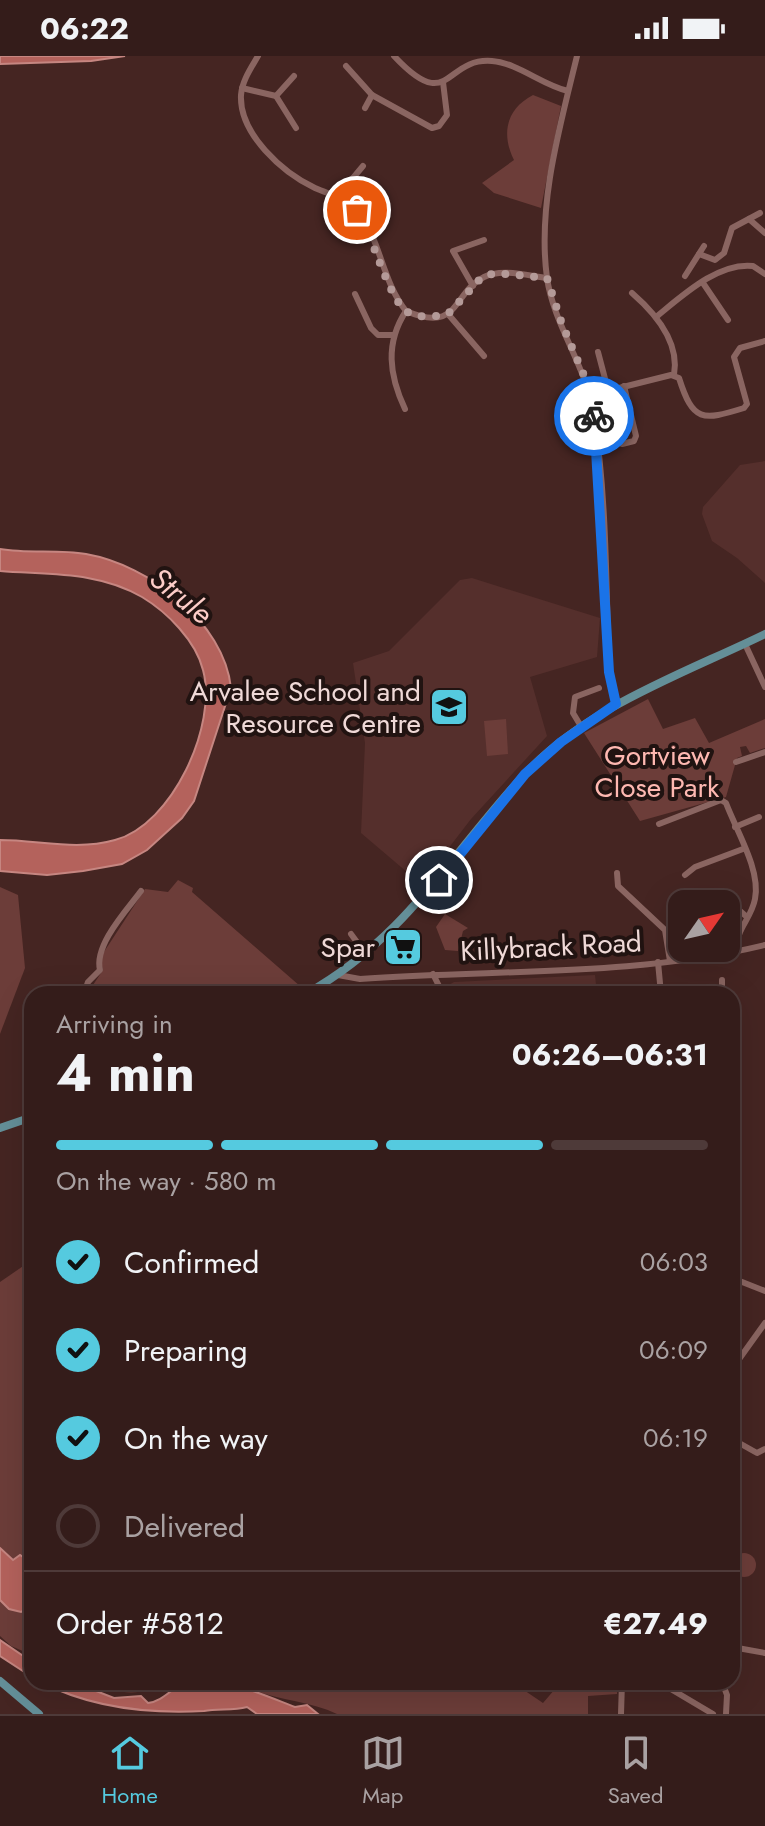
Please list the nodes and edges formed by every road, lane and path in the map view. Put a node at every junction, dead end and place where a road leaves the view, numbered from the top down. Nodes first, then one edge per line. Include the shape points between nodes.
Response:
1 (258, 56) edge
2 (394, 56) edge
3 (577, 56) edge
4 (346, 66) dead end
5 (294, 76) dead end
6 (443, 82) junction
7 (242, 88) junction
8 (568, 91) junction
9 (372, 95) junction
10 (276, 96) junction
11 (365, 108) dead end
12 (296, 128) dead end
13 (363, 166) dead end
14 (338, 196) junction
15 (760, 213) dead end
16 (749, 219) junction
17 (765, 233) edge
18 (484, 240) dead end
19 (704, 246) dead end
20 (699, 254) junction
21 (765, 274) edge
22 (685, 276) dead end
23 (547, 278) junction
24 (703, 283) junction
25 (473, 286) junction
26 (632, 293) dead end
27 (355, 294) dead end
28 (406, 311) junction
29 (448, 314) junction
30 (656, 317) junction
31 (728, 320) dead end
32 (393, 335) junction
33 (765, 341) edge
34 (598, 352) dead end
35 (484, 356) dead end
36 (674, 375) junction
37 (624, 386) junction
38 (608, 390) junction
39 (591, 395) junction
40 (405, 409) dead end
41 (622, 444) dead end
42 (765, 634) edge
43 (745, 644) junction
44 (765, 684) edge
45 (599, 688) dead end
46 (616, 704) junction
47 (582, 728) junction
48 (743, 749) dead end
49 (765, 752) edge
50 (746, 758) junction
51 (736, 762) dead end
52 (759, 817) dead end
53 (659, 824) dead end
54 (735, 827) junction
55 (743, 849) junction
56 (617, 873) dead end
57 (685, 875) dead end
58 (141, 891) dead end
59 (755, 898) junction
60 (765, 900) edge
61 (740, 911) edge
62 (747, 917) junction
63 (740, 928) edge
64 (351, 934) dead end
65 (765, 945) edge
66 (668, 949) edge
67 (740, 950) edge
68 (365, 953) junction
69 (668, 961) edge
70 (658, 962) junction
71 (433, 974) junction
72 (338, 975) junction
73 (722, 980) dead end
74 (87, 986) edge
75 (325, 986) edge
76 (439, 986) edge
77 (660, 986) edge
78 (722, 986) edge
79 (24, 1120) edge
80 (0, 1128) edge
81 (740, 1281) edge
82 (765, 1291) edge
83 (765, 1323) edge
84 (740, 1358) edge
85 (740, 1445) edge
86 (765, 1449) edge
87 (740, 1648) edge
88 (765, 1653) edge
89 (0, 1681) edge
90 (622, 1690) edge
91 (672, 1690) edge
92 (725, 1690) edge
93 (39, 1714) edge
94 (621, 1714) edge
95 (713, 1714) edge
96 (726, 1714) edge

1 - 7 street
2 - 6 street via 420,80
3 - 8 street
4 - 9 street
5 - 10 street
6 - 8 street via 476,63 495,61
6 - 9 street via 447,115 432,128
7 - 10 street
7 - 14 street via 248,122 264,148 303,182
8 - 23 street via 547,200
9 - 11 street
10 - 12 street
13 - 14 street
14 - 28 street via 363,218 389,284
15 - 16 street
16 - 17 street
16 - 20 street via 732,228 724,253 715,260
18 - 25 street via 453,251
19 - 20 street
20 - 22 street
21 - 24 street via 741,265
23 - 25 street via 495,273
23 - 39 street
24 - 30 street
24 - 31 street
25 - 29 street
26 - 30 street
27 - 32 street via 371,328 378,335
28 - 29 street via 419,316
28 - 32 street
29 - 35 street
30 - 36 street via 671,347
32 - 40 street via 390,369
33 - 36 street via 740,348 734,357 744,408 714,417 700,415 688,407
34 - 38 street
36 - 37 street
37 - 38 street
37 - 41 street via 636,436
38 - 39 street
39 - 46 street
42 - 43 main road
43 - 44 street
43 - 46 main road
45 - 47 street via 575,697 573,713
46 - 47 main road
47 - 68 main road via 525,774 429,893
48 - 50 street
49 - 50 street
50 - 51 street
52 - 54 street
53 - 54 street via 721,800
54 - 55 street
55 - 57 street
55 - 59 street
56 - 66 street via 618,886 665,930
58 - 74 street via 102,950 100,970
59 - 60 street
59 - 62 street
61 - 62 street
62 - 63 street
64 - 68 street
65 - 67 street, Killybrack Road
68 - 72 main road
69 - 70 street, Killybrack Road
70 - 71 street, Killybrack Road
70 - 77 street
71 - 72 street, Killybrack Road via 360,979
71 - 76 street
72 - 75 main road
73 - 78 street
79 - 80 main road
81 - 82 street
83 - 84 street
85 - 86 street via 757,1453
87 - 88 street
89 - 93 main road
90 - 94 street
91 - 95 street
92 - 96 street

